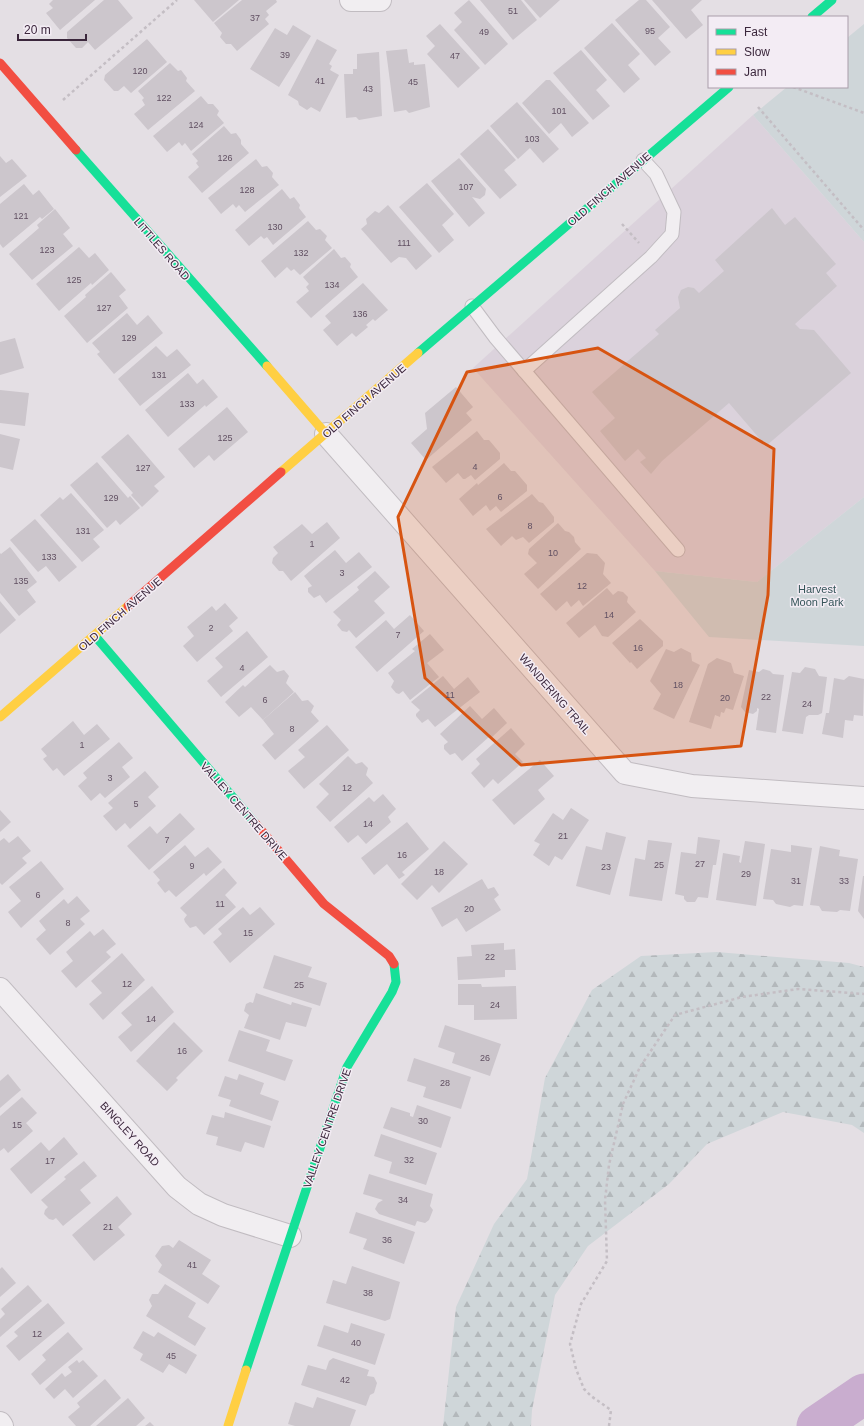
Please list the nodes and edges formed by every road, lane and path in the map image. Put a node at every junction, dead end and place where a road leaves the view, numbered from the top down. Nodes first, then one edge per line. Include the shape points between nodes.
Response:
1 (177, 0) edge
2 (351, 0) edge
3 (380, 0) edge
4 (832, 0) edge
5 (813, 16) edge
6 (0, 63) edge
7 (729, 88) edge
8 (796, 88) edge
9 (758, 107) dead end
10 (864, 113) edge
11 (45, 116) junction
12 (643, 160) junction
13 (864, 230) edge
14 (472, 306) junction
15 (524, 371) junction
16 (326, 434) junction
17 (678, 550) dead end
18 (95, 636) junction
19 (0, 718) edge
20 (864, 798) edge
21 (0, 989) edge
22 (864, 994) edge
23 (290, 1236) junction
24 (0, 1423) edge
25 (2, 1426) edge
26 (228, 1426) edge
27 (609, 1426) edge

1 - 11 path
2 - 3 street
4 - 5 street
6 - 11 street, LITTLES ROAD
7 - 12 street, OLD FINCH AVENUE
8 - 10 path
9 - 13 path
11 - 16 street, LITTLES ROAD
12 - 14 street, OLD FINCH AVENUE
12 - 15 lane via 656,174 674,212 672,234 651,257
14 - 15 lane
14 - 16 street, OLD FINCH AVENUE
15 - 17 lane
16 - 18 street, OLD FINCH AVENUE
16 - 20 street, WANDERING TRAIL via 625,773 692,786
18 - 19 street, OLD FINCH AVENUE
18 - 23 street, VALLEY CENTRE DRIVE via 324,904 383,950 395,966 396,982 392,992 347,1068
21 - 23 street, BINGLEY ROAD via 177,1187 199,1204 223,1215
22 - 27 path via 798,989 742,997 676,1016 640,1067 623,1104 609,1165 605,1200 607,1261 581,1304 570,1344 584,1389 611,1410
23 - 26 street, VALLEY CENTRE DRIVE
24 - 25 street

